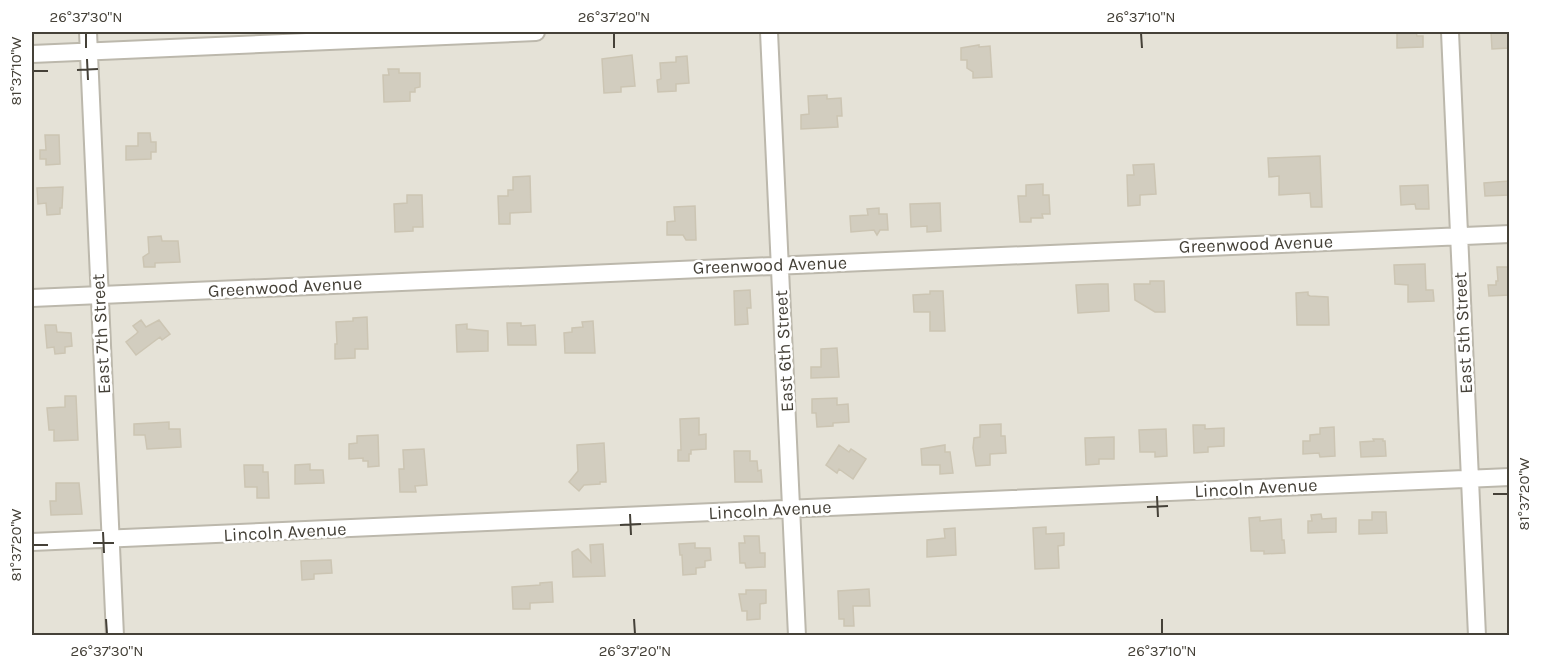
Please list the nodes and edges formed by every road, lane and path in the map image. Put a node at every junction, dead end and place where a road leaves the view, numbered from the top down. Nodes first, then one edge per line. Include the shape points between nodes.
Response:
1 (88, 32) edge
2 (536, 32) edge
3 (769, 32) edge
4 (1449, 32) edge
5 (88, 52) junction
6 (32, 54) edge
7 (1509, 234) edge
8 (1459, 236) junction
9 (780, 264) junction
10 (99, 295) junction
11 (32, 298) edge
12 (1509, 477) edge
13 (1470, 479) junction
14 (791, 508) junction
15 (111, 539) junction
16 (32, 542) edge
17 (115, 636) edge
18 (797, 636) edge
19 (1477, 636) edge

1 - 5 street, East 7th Street
2 - 5 street
3 - 9 street, East 6th Street
4 - 8 street, East 5th Street
5 - 6 street
5 - 10 street, East 7th Street
7 - 8 street, Greenwood Avenue
8 - 9 street, Greenwood Avenue
8 - 13 street, East 5th Street
9 - 10 street, Greenwood Avenue
9 - 14 street, East 6th Street
10 - 11 street, Greenwood Avenue
10 - 15 street, East 7th Street
12 - 13 street, Lincoln Avenue
13 - 14 street, Lincoln Avenue
13 - 19 street, East 5th Street
14 - 15 street, Lincoln Avenue
14 - 18 street, East 6th Street
15 - 16 street, Lincoln Avenue
15 - 17 street, East 7th Street

